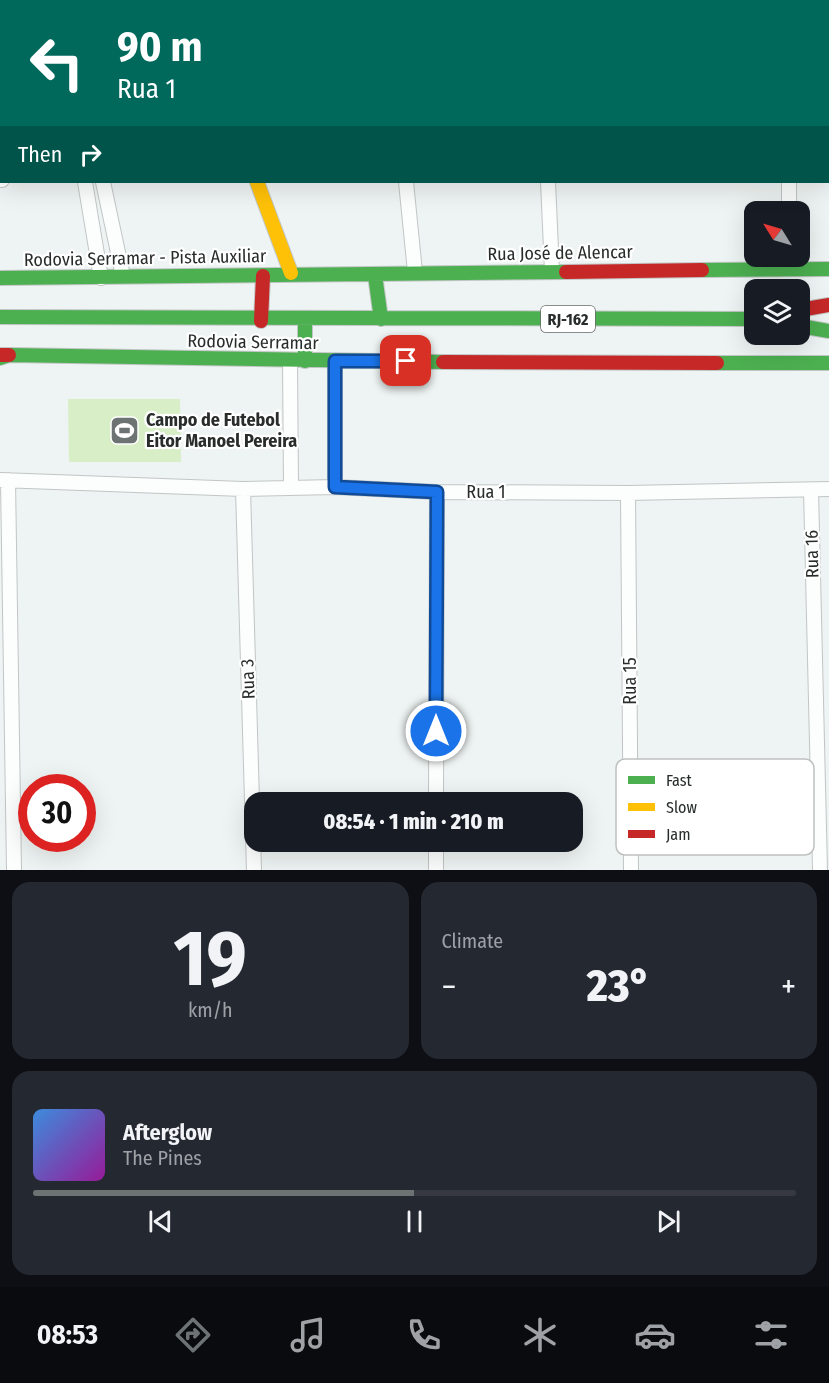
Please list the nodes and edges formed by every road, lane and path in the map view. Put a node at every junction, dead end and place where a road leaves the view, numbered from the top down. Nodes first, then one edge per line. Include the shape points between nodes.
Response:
1 (85, 183) edge
2 (103, 183) edge
3 (257, 183) edge
4 (406, 183) edge
5 (548, 183) edge
6 (789, 183) edge
7 (789, 201) edge
8 (744, 265) edge
9 (810, 266) edge
10 (829, 269) edge
11 (552, 271) junction
12 (416, 272) junction
13 (291, 273) junction
14 (375, 275) junction
15 (123, 276) junction
16 (263, 276) junction
17 (0, 278) edge
18 (101, 278) junction
19 (829, 305) edge
20 (810, 308) edge
21 (0, 317) edge
22 (305, 319) junction
23 (381, 319) junction
24 (744, 319) edge
25 (810, 319) edge
26 (829, 319) edge
27 (261, 321) junction
28 (810, 328) edge
29 (829, 331) edge
30 (3, 356) edge
31 (290, 361) junction
32 (305, 361) junction
33 (335, 361) junction
34 (829, 363) edge
35 (4, 480) edge
36 (291, 487) junction
37 (335, 487) junction
38 (243, 489) junction
39 (829, 489) edge
40 (811, 490) junction
41 (437, 492) junction
42 (628, 493) junction
43 (631, 759) edge
44 (436, 792) edge
45 (436, 852) edge
46 (632, 855) edge
47 (14, 870) edge
48 (254, 870) edge
49 (436, 870) edge
50 (632, 870) edge
51 (820, 870) edge

1 - 18 street
2 - 15 street
3 - 13 main road
4 - 12 street
5 - 11 street
6 - 7 street
8 - 11 main road, Rua José de Alencar
9 - 10 main road, Rua José de Alencar
11 - 12 main road, Rua José de Alencar
12 - 14 main road, Rua José de Alencar
13 - 14 main road, Rua José de Alencar
13 - 16 main road, Rodovia Serramar - Pista Auxiliar
14 - 23 main road
15 - 16 main road, Rodovia Serramar - Pista Auxiliar
15 - 18 main road, Rodovia Serramar - Pista Auxiliar
16 - 27 main road
17 - 18 main road, Rodovia Serramar - Pista Auxiliar
19 - 20 main road
21 - 27 main road, Rodovia Serramar / RJ-162
22 - 23 main road, Rodovia Serramar / RJ-162
22 - 27 main road, Rodovia Serramar / RJ-162
22 - 32 main road
23 - 24 main road, Rodovia Serramar / RJ-162
25 - 26 main road
28 - 29 main road
30 - 31 main road, Rodovia Serramar
31 - 32 main road, Rodovia Serramar
31 - 36 street
32 - 33 main road, Rodovia Serramar
33 - 34 main road, Rodovia Serramar
33 - 37 street
35 - 38 street, Rua 1
35 - 47 street
36 - 37 street, Rua 1
36 - 38 street, Rua 1
37 - 41 street, Rua 1
38 - 48 street, Rua 3
39 - 40 street, Rua 1
40 - 42 street, Rua 1
40 - 51 street, Rua 16
41 - 42 street, Rua 1
41 - 44 street
42 - 43 street, Rua 15
45 - 49 street
46 - 50 street, Rua 15

